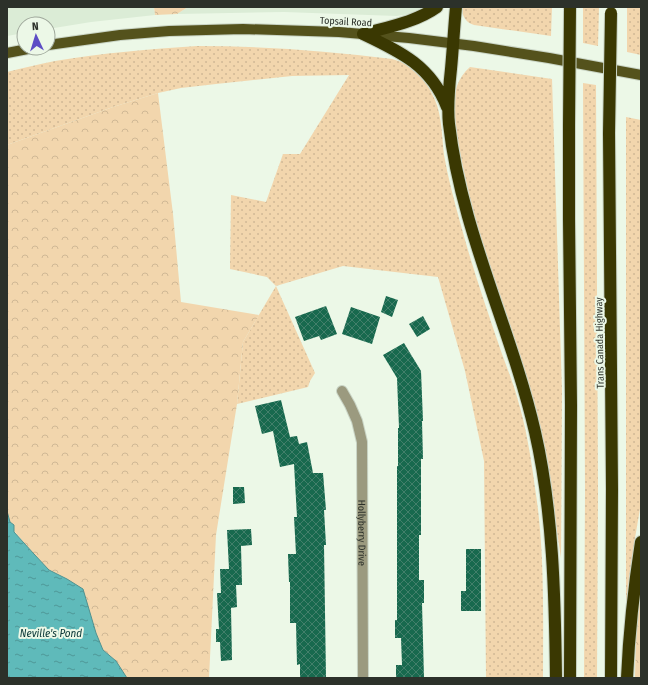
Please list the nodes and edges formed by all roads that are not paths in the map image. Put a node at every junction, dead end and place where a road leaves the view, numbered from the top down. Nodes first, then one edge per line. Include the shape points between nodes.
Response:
1 (437, 7) edge
2 (456, 7) edge
3 (570, 7) edge
4 (611, 10) edge
5 (363, 34) junction
6 (453, 43) junction
7 (56, 45) edge
8 (641, 75) edge
9 (448, 110) junction
10 (342, 391) dead end
11 (641, 542) edge
12 (363, 678) edge
13 (556, 678) edge
14 (570, 678) edge
15 (611, 678) edge
16 (627, 678) edge

1 - 5 highway via 408,21
2 - 6 highway
3 - 14 highway, bridge
4 - 15 highway, Trans Canada Highway, bridge
5 - 6 main road, Topsail Road
5 - 7 main road, Topsail Road via 243,29 192,30 120,35
5 - 9 highway via 412,60 434,81
6 - 8 main road, Topsail Road
6 - 9 highway
9 - 13 highway via 454,161 463,196 525,394 539,452 546,494 552,563
10 - 12 street, Hollyberry Drive via 357,421 362,442
11 - 16 highway via 630,621

